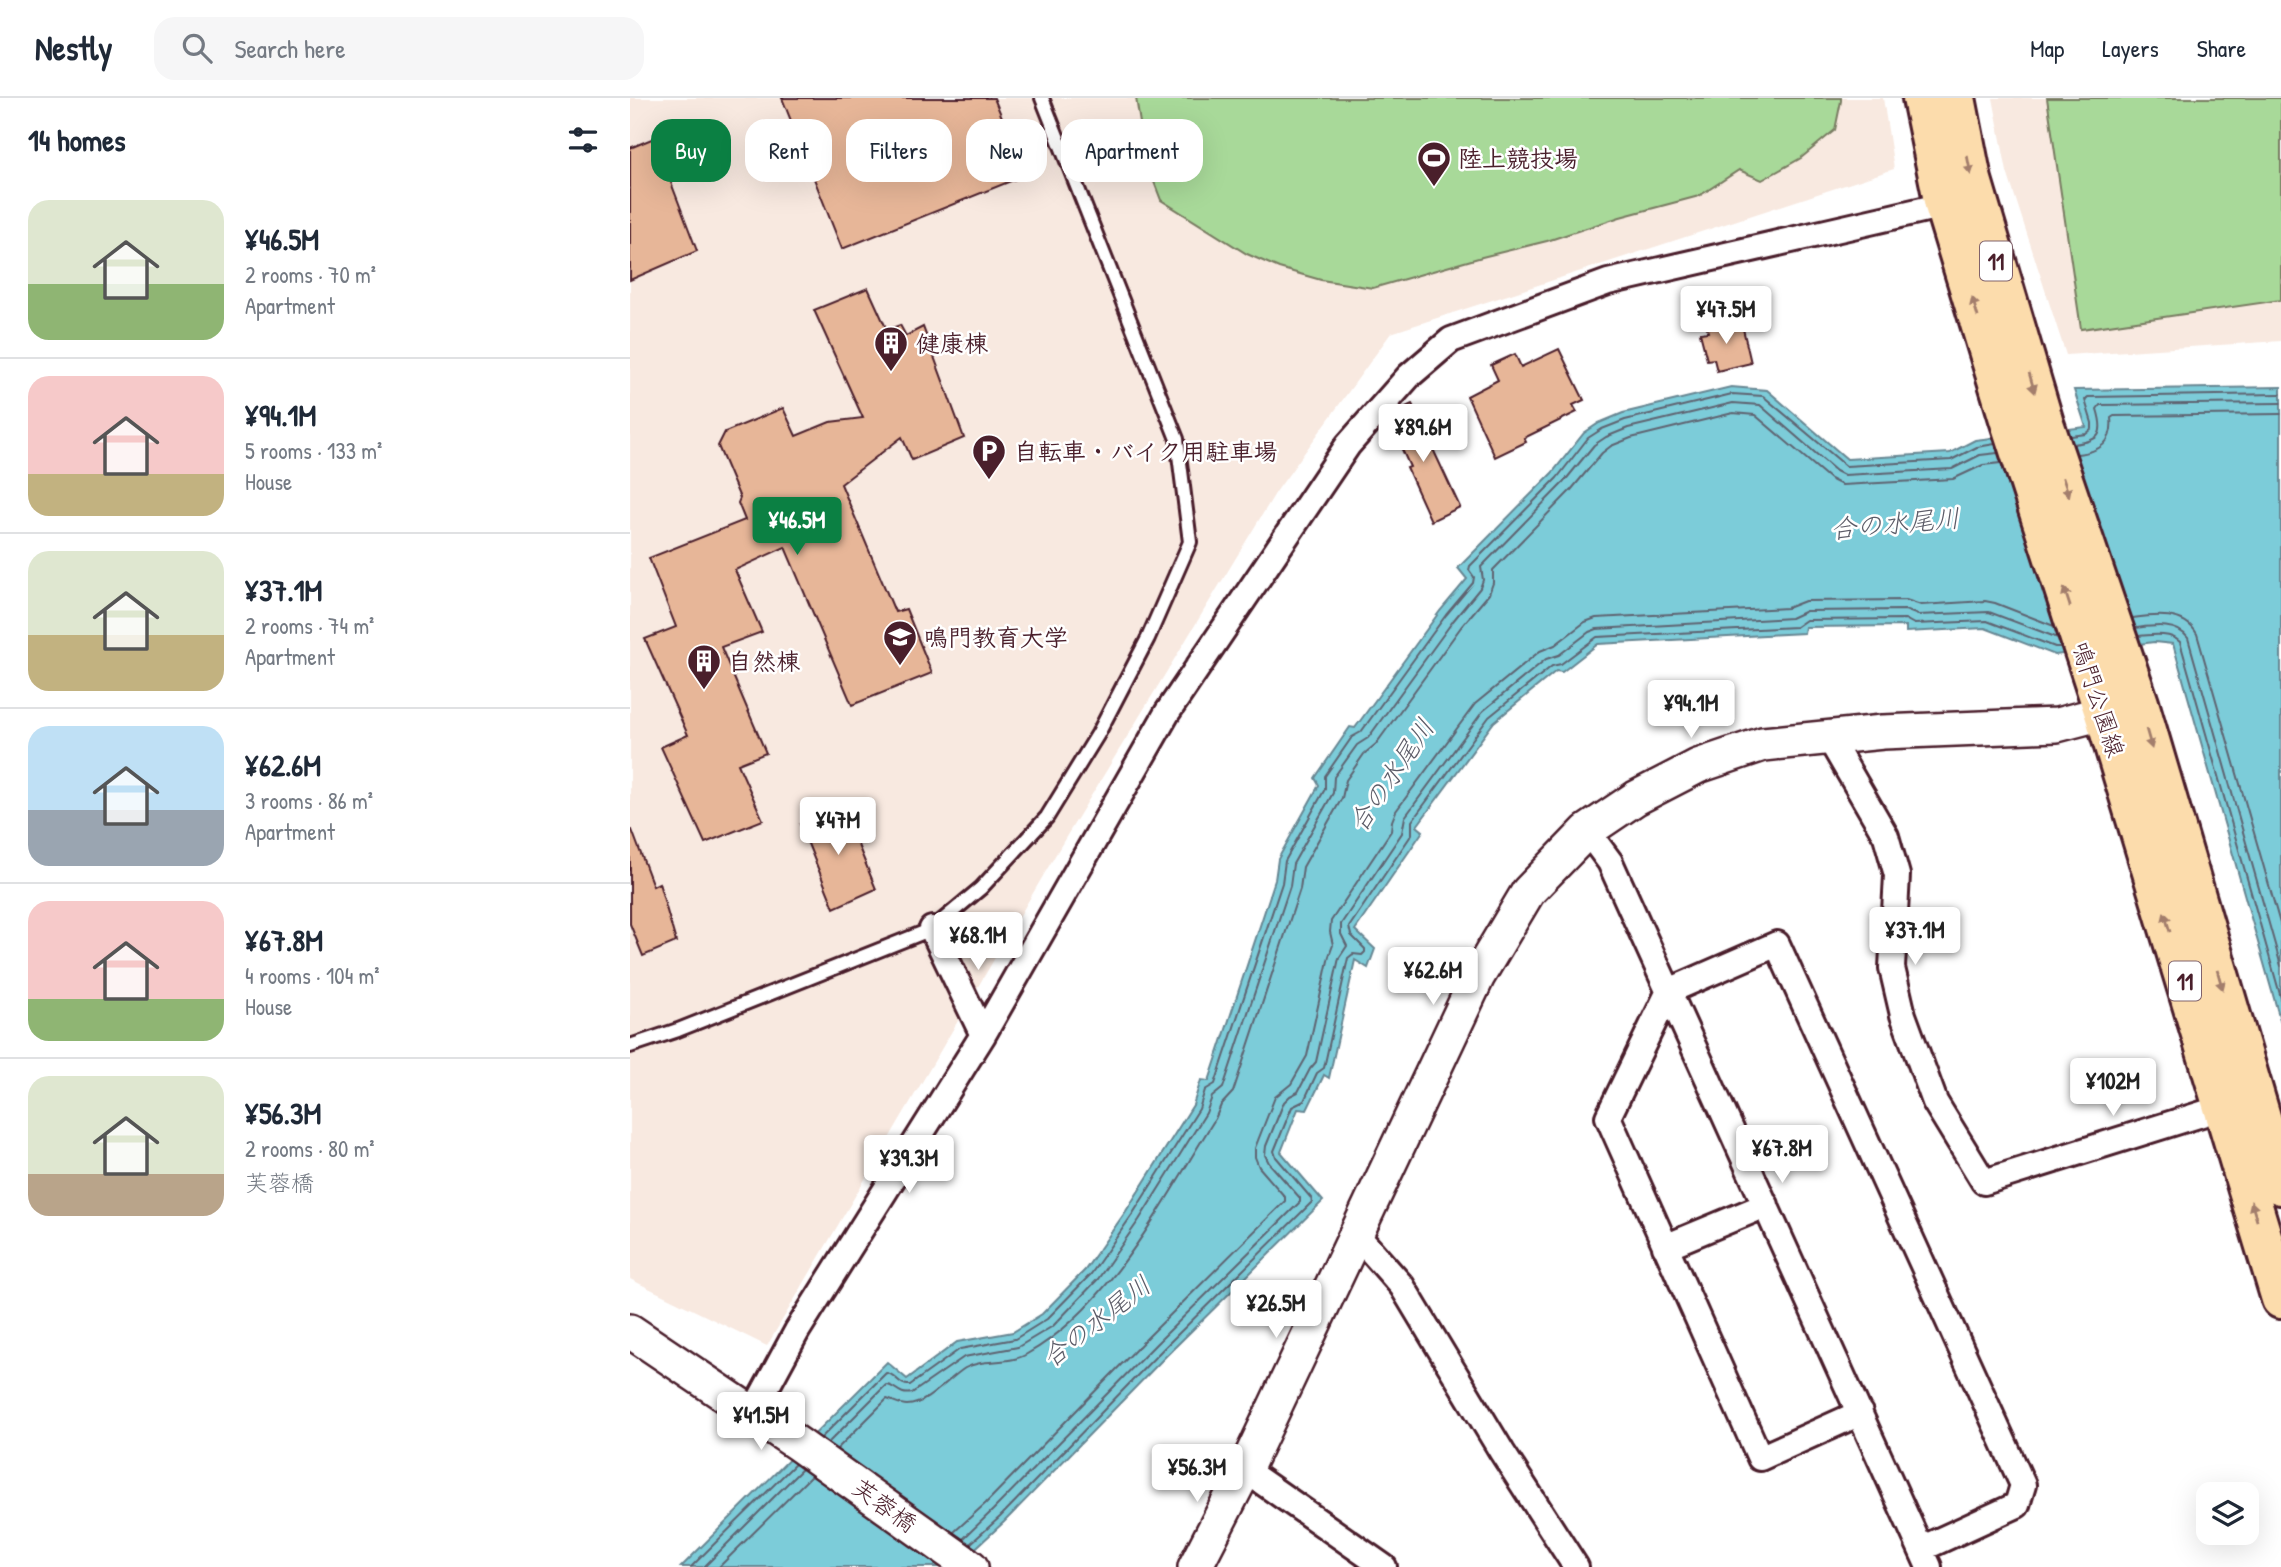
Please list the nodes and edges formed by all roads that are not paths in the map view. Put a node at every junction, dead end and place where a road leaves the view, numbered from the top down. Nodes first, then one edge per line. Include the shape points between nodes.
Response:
1 (1042, 98) edge
2 (1922, 98) edge
3 (1956, 98) edge
4 (1944, 205) junction
5 (2027, 421) junction
6 (2121, 708) junction
7 (1828, 736) junction
8 (1587, 831) junction
9 (932, 929) junction
10 (1668, 991) junction
11 (983, 1035) junction
12 (630, 1046) edge
13 (2239, 1103) junction
14 (2281, 1185) edge
15 (1766, 1205) junction
16 (1356, 1234) junction
17 (1665, 1247) junction
18 (2281, 1299) edge
19 (630, 1331) edge
20 (1860, 1413) junction
21 (752, 1414) junction
22 (1245, 1470) junction
23 (1925, 1558) edge
24 (971, 1567) edge
25 (1195, 1567) edge
26 (1384, 1567) edge
27 (1576, 1567) edge

1 - 9 lane via 1177,439 1190,542 1148,638 1098,734 1047,817 981,888
2 - 4 main road, 鳴門公園線 / 11
3 -> 5 main road, 鳴門公園線 / 11
5 -> 4 main road, 鳴門公園線 / 11
4 - 11 street via 1608,282 1451,340 1409,376 1348,445 1167,713
5 - 6 main road, 鳴門公園線 / 11
6 - 7 street via 2057,725
6 - 13 main road, 鳴門公園線 / 11
7 - 8 street via 1763,744 1698,766 1636,798
7 - 13 street via 1886,835 1898,875 1892,968 1903,1015 1935,1102 1984,1182
8 - 10 street via 1610,862
8 - 16 street via 1528,892 1478,976
9 - 11 street
9 - 12 lane
10 - 15 street
10 - 17 street via 1608,1118
10 - 23 street via 1777,944 2023,1485 2017,1505
11 - 21 street via 797,1332
13 - 14 main road, 鳴門公園線 / 11
18 -> 13 main road, 鳴門公園線 / 11
15 - 17 street
15 - 20 street
16 - 22 street
16 - 27 street via 1402,1286
17 - 20 street via 1760,1458
19 - 21 street, 芙蓉橋
20 - 23 street
21 - 24 street, 芙蓉橋
22 - 25 street
22 - 26 street

